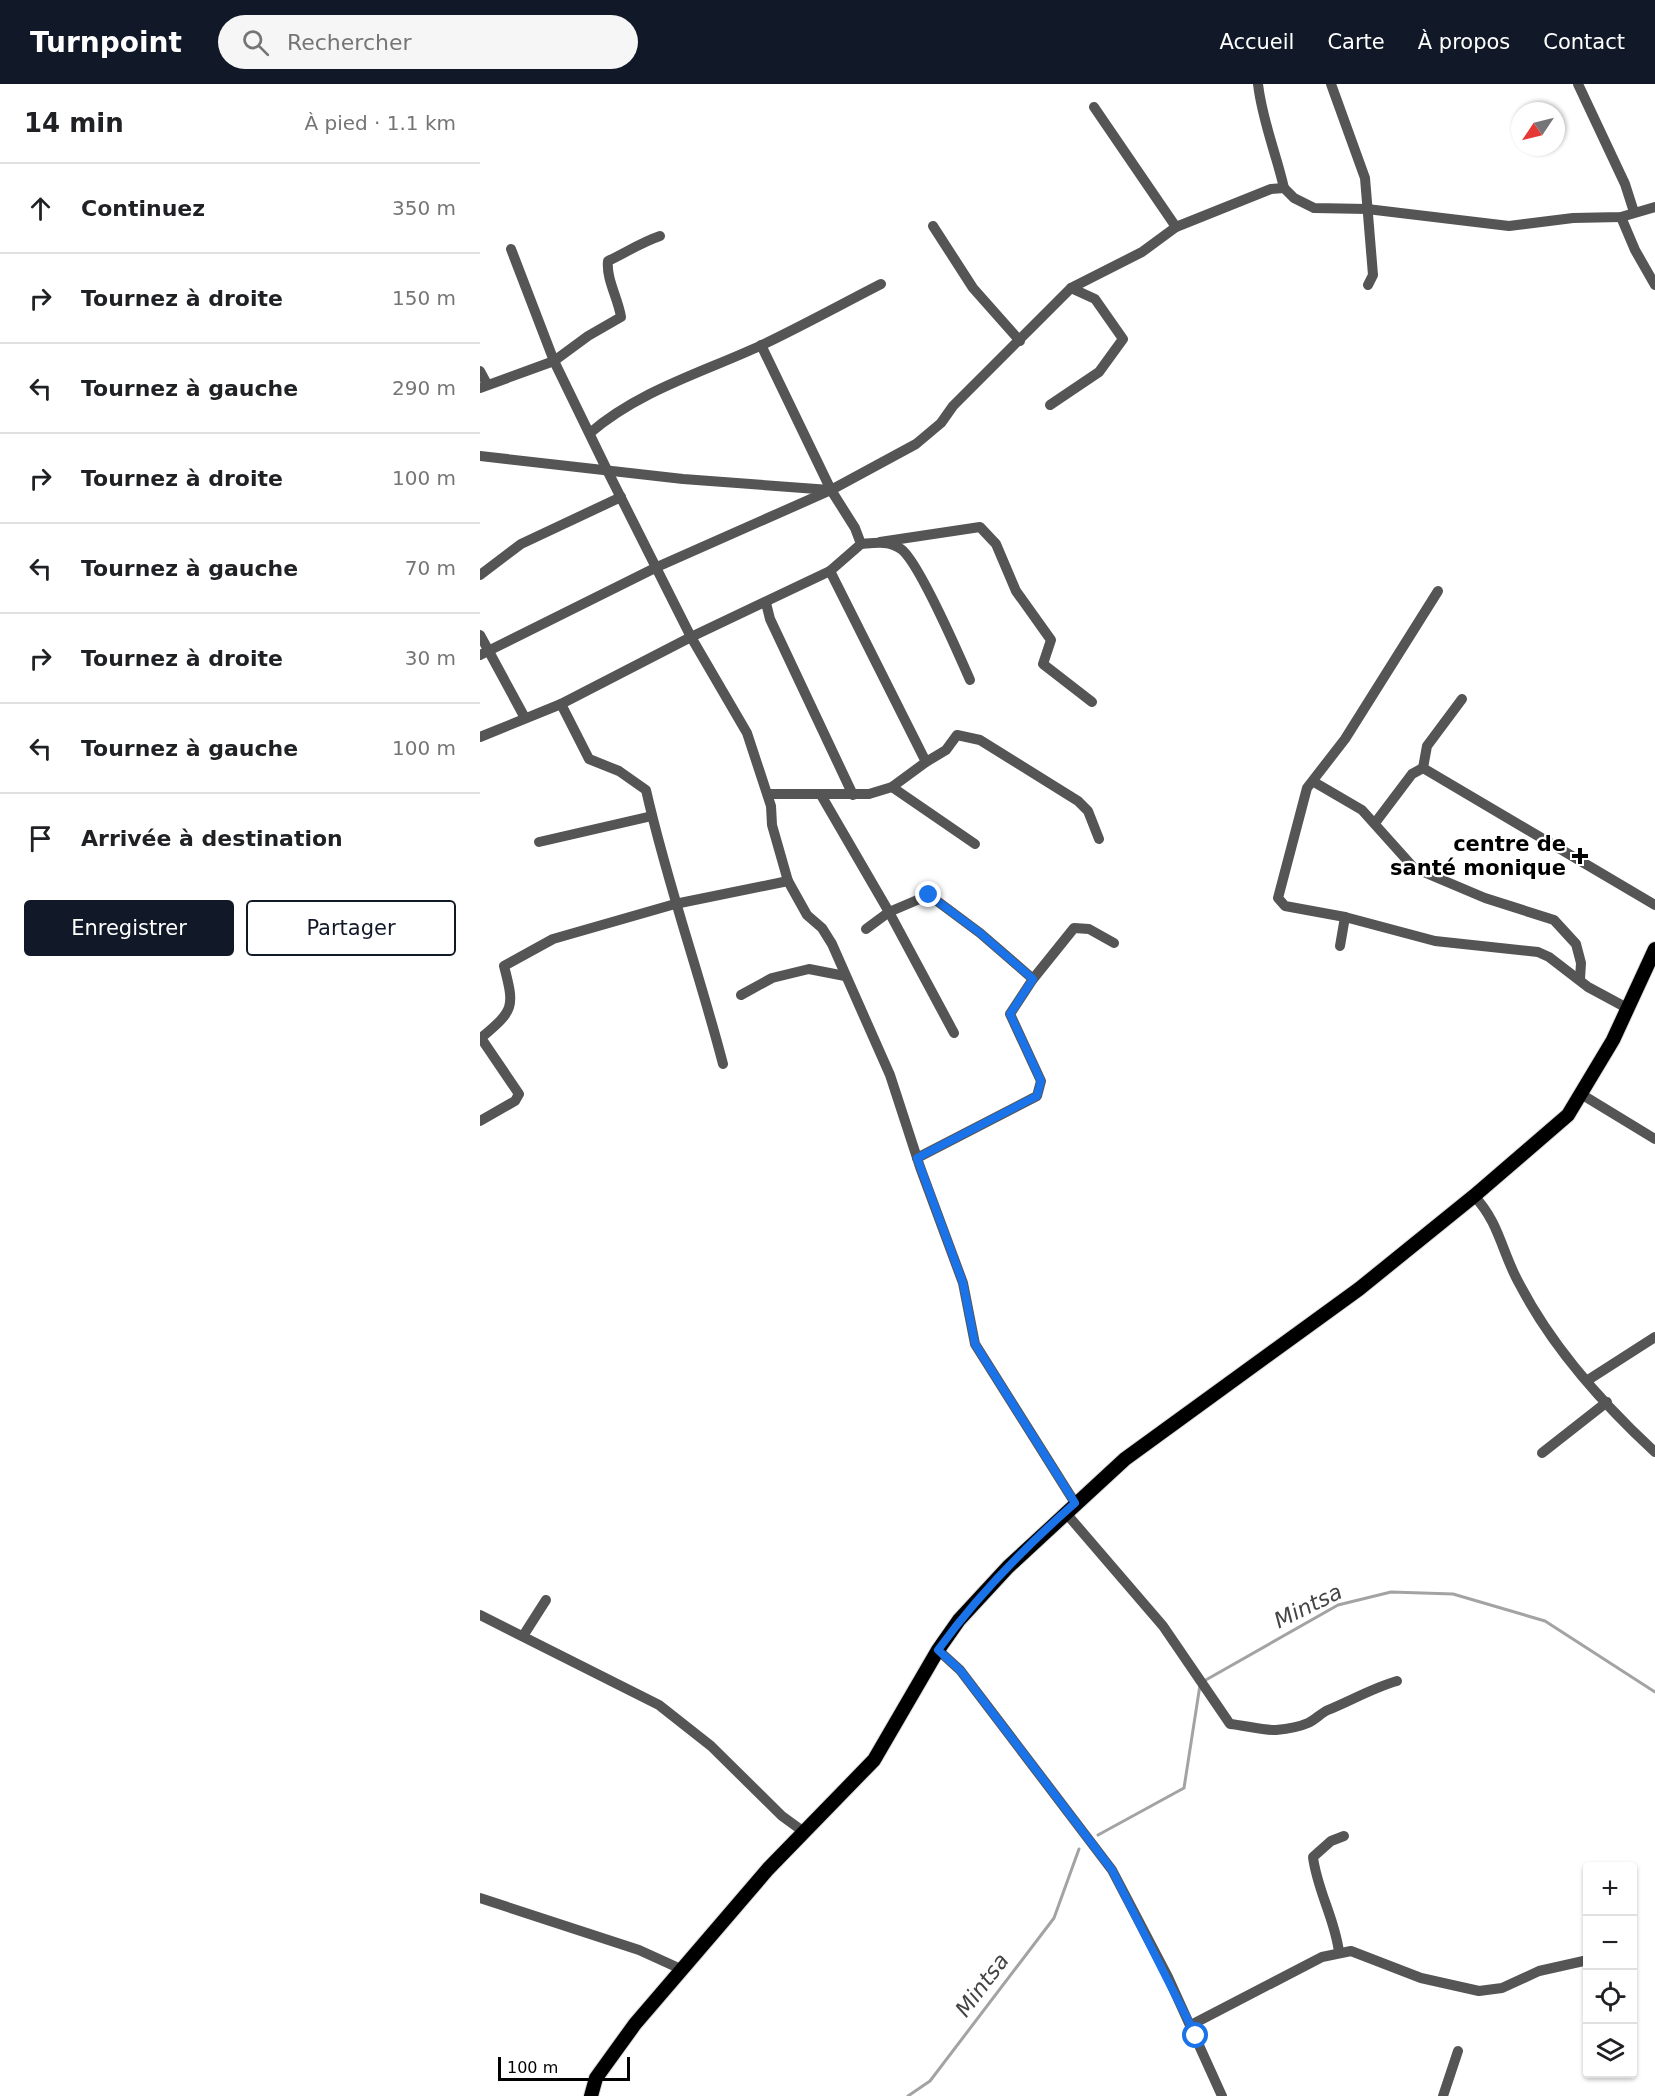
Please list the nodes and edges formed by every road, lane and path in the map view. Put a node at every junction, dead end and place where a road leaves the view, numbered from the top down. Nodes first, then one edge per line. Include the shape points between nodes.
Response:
1 (1258, 84) edge
2 (1331, 84) edge
3 (1578, 84) edge
4 (1094, 107) dead end
5 (1284, 188) junction
6 (1655, 207) edge
7 (1367, 209) junction
8 (1634, 212) junction
9 (1621, 217) junction
10 (933, 226) dead end
11 (1176, 227) junction
12 (660, 236) dead end
13 (511, 249) dead end
14 (881, 284) dead end
15 (1368, 285) dead end
16 (1655, 285) edge
17 (1071, 288) junction
18 (1020, 341) junction
19 (761, 345) junction
20 (554, 361) junction
21 (480, 370) edge
22 (484, 386) edge
23 (1050, 405) dead end
24 (590, 433) junction
25 (480, 456) edge
26 (607, 470) junction
27 (831, 490) junction
28 (621, 497) junction
29 (880, 542) junction
30 (861, 544) junction
31 (657, 567) junction
32 (830, 571) junction
33 (480, 575) edge
34 (1438, 591) dead end
35 (766, 603) junction
36 (480, 635) edge
37 (691, 637) junction
38 (484, 653) edge
39 (970, 680) dead end
40 (1462, 699) dead end
41 (1092, 702) dead end
42 (561, 704) junction
43 (525, 718) junction
44 (480, 736) edge
45 (926, 762) junction
46 (1423, 768) junction
47 (1314, 782) junction
48 (892, 787) junction
49 (768, 794) junction
50 (821, 795) junction
51 (853, 795) junction
52 (652, 816) junction
53 (1374, 823) junction
54 (1099, 839) dead end
55 (540, 842) dead end
56 (975, 844) dead end
57 (788, 881) junction
58 (675, 904) junction
59 (1655, 905) edge
60 (889, 912) junction
61 (1345, 917) junction
62 (866, 929) dead end
63 (1114, 943) dead end
64 (1340, 946) dead end
65 (1655, 950) edge
66 (845, 976) junction
67 (1033, 979) junction
68 (1580, 980) junction
69 (741, 995) dead end
70 (1627, 1008) junction
71 (954, 1033) dead end
72 (723, 1064) dead end
73 (1581, 1094) junction
74 (480, 1121) edge
75 (1655, 1139) edge
76 (917, 1158) junction
77 (1474, 1196) junction
78 (1655, 1337) edge
79 (1588, 1380) junction
80 (1607, 1402) junction
81 (1655, 1452) edge
82 (1542, 1453) dead end
83 (1070, 1508) junction
84 (546, 1600) dead end
85 (480, 1615) edge
86 (523, 1636) junction
87 (938, 1650) junction
88 (1397, 1681) dead end
89 (804, 1832) junction
90 (1344, 1836) dead end
91 (480, 1898) edge
92 (1339, 1952) junction
93 (1583, 1961) edge
94 (683, 1970) junction
95 (1191, 2025) junction
96 (1458, 2051) dead end
97 (1444, 2095) edge
98 (591, 2096) edge
99 (1222, 2096) edge

1 - 5 street via 1262,116 1274,143
2 - 7 street via 1365,178
3 - 8 street
4 - 11 street
5 - 7 street via 1314,208
5 - 11 street via 1271,189
6 - 8 street
7 - 9 street via 1509,226
7 - 15 street via 1373,276
8 - 9 street
9 - 16 street
10 - 18 street via 973,288
11 - 17 street via 1142,252
12 - 20 street via 608,261 607,270 621,317
13 - 20 street
14 - 19 street
17 - 18 street
17 - 23 street via 1095,299 1123,339 1099,372
18 - 27 street via 916,444
19 - 24 street via 678,379 608,418
19 - 27 street
20 - 22 street
20 - 24 street
21 - 22 street
24 - 26 street
25 - 26 street
26 - 27 street
26 - 28 street
27 - 30 street
27 - 31 street
28 - 31 street
28 - 33 street via 521,544
29 - 30 street
29 - 39 street via 902,549 915,567
29 - 41 street via 980,527 996,544 1016,591 1051,640 1043,664
30 - 32 street
31 - 37 street
31 - 38 street
32 - 35 street
32 - 45 street
34 - 47 street
35 - 37 street
35 - 51 street via 811,710
36 - 38 street
37 - 42 street
37 - 49 street via 747,733
38 - 43 street
40 - 46 street via 1427,746
42 - 43 street
42 - 52 street via 589,759 619,771 646,790
43 - 44 street
45 - 48 street
45 - 54 street via 946,750 957,735 980,740 1078,801 1088,811
46 - 53 street via 1412,774
46 - 59 street
47 - 53 street via 1362,810
47 - 61 street via 1307,788 1278,898 1285,906
48 - 51 street
48 - 56 street
49 - 50 street
49 - 57 street via 772,825
50 - 51 street
50 - 60 street
52 - 55 street
52 - 58 street
53 - 68 street via 1414,868 1485,898 1554,920 1576,944
57 - 58 street
57 - 66 street via 807,915 832,944
58 - 72 street
58 - 74 street via 553,939 504,966 512,995 507,1016 481,1038 519,1094 515,1101
60 - 62 street
60 - 67 street via 929,895
60 - 71 street
61 - 64 street
61 - 68 street via 1435,941 1538,952
63 - 67 street via 1089,929 1074,928
65 - 70 main road
66 - 69 street via 809,969 772,978
66 - 76 street via 890,1075
67 - 76 street via 1010,1014 1041,1081 1037,1096
68 - 70 street
70 - 73 main road
73 - 75 street
73 - 77 main road via 1568,1115
76 - 83 street via 963,1283 975,1344
77 - 79 street via 1489,1212 1518,1283 1550,1337
77 - 83 main road via 1359,1289 1125,1460
78 - 79 street
79 - 80 street
80 - 81 street
80 - 82 street
83 - 87 main road via 967,1611
83 - 88 street via 1163,1626 1230,1724 1273,1731 1310,1723 1326,1711
84 - 86 street
85 - 86 street
86 - 89 street via 659,1705 711,1746 782,1816
87 - 89 main road via 874,1760
87 - 95 street via 960,1670 1112,1870
89 - 94 main road
90 - 92 street via 1331,1841 1313,1857
91 - 94 street via 639,1950
92 - 93 street via 1351,1951 1421,1978 1479,1991 1502,1988 1539,1971
92 - 95 street via 1322,1957
94 - 98 main road via 612,2055 596,2078
95 - 99 street
96 - 97 street

